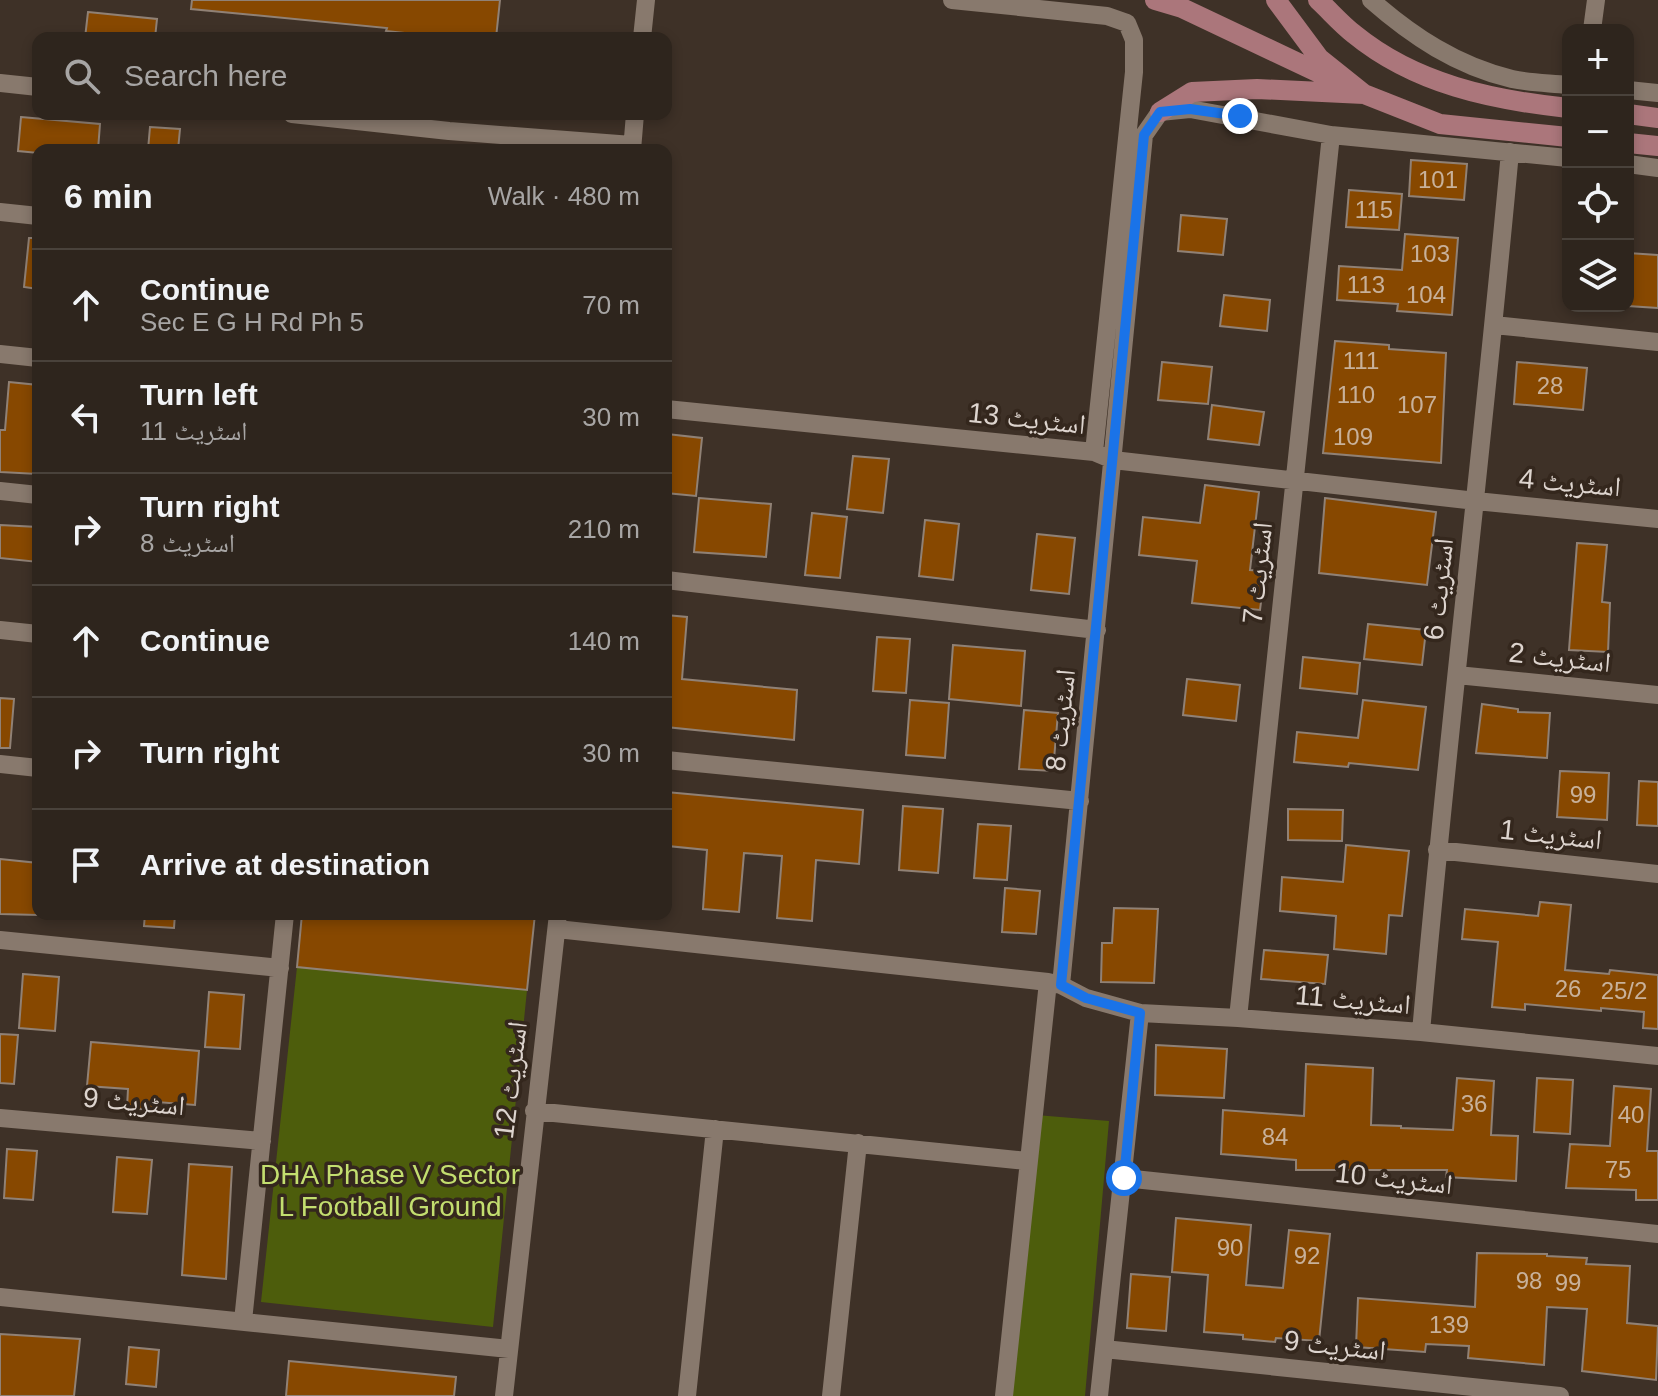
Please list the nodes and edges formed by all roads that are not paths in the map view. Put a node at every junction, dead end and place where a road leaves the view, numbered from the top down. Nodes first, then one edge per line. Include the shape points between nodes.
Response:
1 (646, 0) edge
2 (952, 0) edge
3 (1155, 0) edge
4 (1212, 0) edge
5 (1276, 0) edge
6 (1318, 0) edge
7 (1371, 0) edge
8 (1596, 0) edge
9 (1182, 8) junction
10 (1593, 24) edge
11 (643, 32) edge
12 (1513, 79) junction
13 (0, 83) edge
14 (1562, 84) edge
15 (32, 86) edge
16 (1634, 91) edge
17 (1658, 93) edge
18 (1364, 94) junction
19 (1510, 100) junction
20 (1562, 107) edge
21 (1160, 112) junction
22 (1634, 115) edge
23 (1658, 118) edge
24 (328, 120) edge
25 (634, 120) edge
26 (1331, 135) junction
27 (1562, 136) edge
28 (448, 140) edge
29 (540, 144) edge
30 (632, 144) edge
31 (1634, 144) edge
32 (1658, 146) edge
33 (1510, 152) junction
34 (1562, 157) edge
35 (1634, 165) edge
36 (1658, 168) edge
37 (0, 212) edge
38 (32, 215) edge
39 (1494, 325) junction
40 (1658, 342) edge
41 (0, 354) edge
42 (32, 357) edge
43 (672, 410) edge
44 (1094, 452) junction
45 (1113, 460) junction
46 (1294, 482) junction
47 (0, 491) edge
48 (32, 494) edge
49 (1476, 501) junction
50 (1658, 519) edge
51 (672, 581) edge
52 (0, 630) edge
53 (1097, 630) junction
54 (32, 633) edge
55 (1457, 675) junction
56 (1658, 695) edge
57 (672, 761) edge
58 (0, 764) edge
59 (32, 767) edge
60 (1080, 801) junction
61 (1437, 850) junction
62 (1658, 874) edge
63 (284, 920) edge
64 (557, 922) edge
65 (0, 940) edge
66 (280, 968) junction
67 (1054, 983) junction
68 (1140, 1013) junction
69 (1238, 1018) junction
70 (1421, 1032) junction
71 (1658, 1056) edge
72 (534, 1111) junction
73 (0, 1118) edge
74 (715, 1129) junction
75 (262, 1141) junction
76 (858, 1143) junction
77 (1027, 1161) junction
78 (1124, 1178) junction
79 (1658, 1234) edge
80 (0, 1297) edge
81 (243, 1321) junction
82 (509, 1349) junction
83 (1104, 1349) junction
84 (504, 1396) edge
85 (687, 1396) edge
86 (831, 1396) edge
87 (1004, 1396) edge
88 (1099, 1396) edge
89 (1560, 1396) edge

1 - 11 street
2 - 44 street via 1107,16 1127,23 1134,40
3 - 9 main road
4 - 9 main road
5 - 18 main road via 1319,58
6 - 19 main road via 1354,35 1397,63 1451,86
7 - 12 street via 1426,44
8 - 10 street
9 - 18 main road
12 - 14 street
12 - 19 street
13 - 15 street
16 - 17 street
18 - 21 main road via 1192,92
18 - 27 main road via 1440,124
19 - 20 main road
21 - 26 street via 1190,109
21 - 45 street, اسٹریٹ 8 via 1144,135
22 - 23 main road
24 - 28 street
25 - 30 street
26 - 33 street
26 - 46 street, اسٹریٹ 7
28 - 29 street
31 - 32 main road
33 - 34 street
33 - 39 street, اسٹریٹ 6
35 - 36 street
37 - 38 street
39 - 40 street
39 - 49 street, اسٹریٹ 6
41 - 42 street
43 - 44 street, اسٹریٹ 13
44 - 45 street, اسٹریٹ 13
45 - 46 street, اسٹریٹ 13
45 - 53 street, اسٹریٹ 8
46 - 49 street, اسٹریٹ 13
46 - 69 street, اسٹریٹ 7
47 - 48 street
49 - 50 street, اسٹریٹ 4
49 - 55 street, اسٹریٹ 6
51 - 53 street
52 - 54 street
53 - 60 street, اسٹریٹ 8
55 - 56 street, اسٹریٹ 2
55 - 61 street, اسٹریٹ 6
57 - 60 street
58 - 59 street
60 - 67 street, اسٹریٹ 8
61 - 62 street, اسٹریٹ 1
61 - 70 street, اسٹریٹ 6
63 - 66 street
64 - 67 street, اسٹریٹ 11
64 - 72 street, اسٹریٹ 12
65 - 66 street
66 - 75 street
67 - 68 street, اسٹریٹ 11
67 - 77 street, اسٹریٹ 8
68 - 69 street, اسٹریٹ 11
68 - 78 street
69 - 70 street, اسٹریٹ 11
70 - 71 street, اسٹریٹ 11
72 - 74 street
72 - 82 street, اسٹریٹ 12
73 - 75 street, اسٹریٹ 9
74 - 76 street
74 - 85 street
75 - 81 street
76 - 77 street
76 - 86 street
77 - 87 street, اسٹریٹ 8
78 - 79 street, اسٹریٹ 10
78 - 83 street
80 - 81 street
81 - 82 street
82 - 84 street, اسٹریٹ 12
83 - 88 street
83 - 89 street, اسٹریٹ 9

